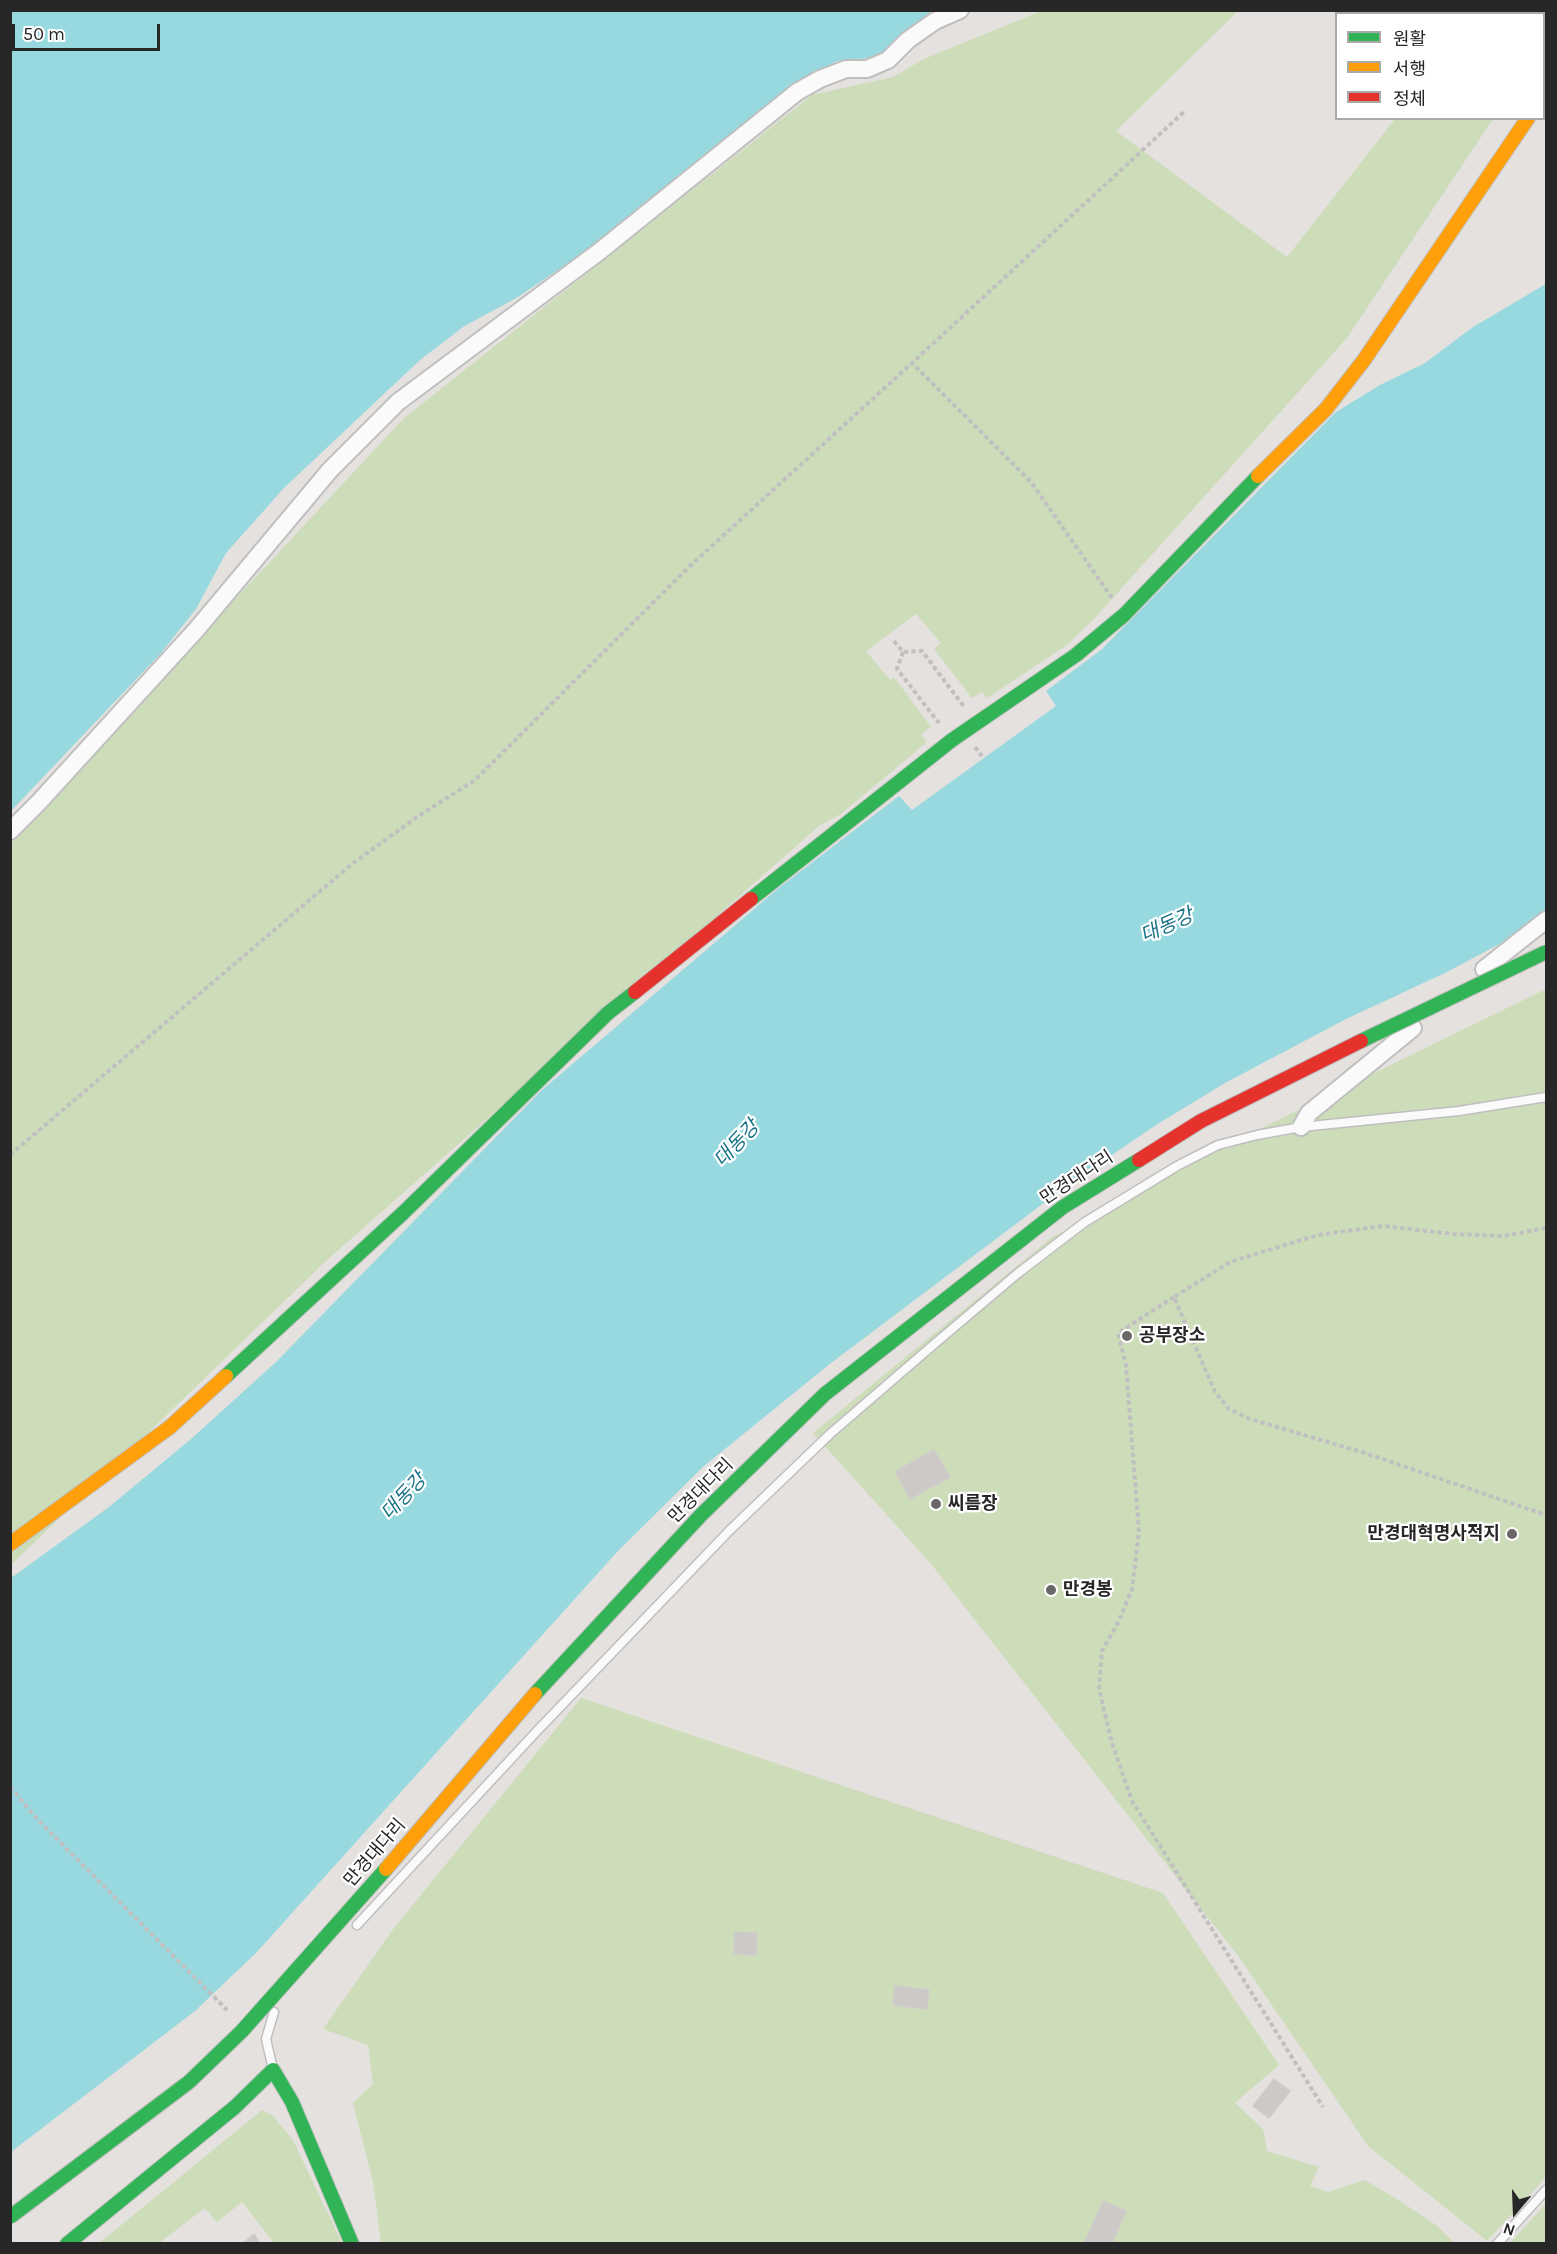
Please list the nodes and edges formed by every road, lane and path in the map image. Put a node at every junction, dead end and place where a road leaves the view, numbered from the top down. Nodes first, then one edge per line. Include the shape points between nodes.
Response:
1 (960, 10) edge
2 (1185, 111) dead end
3 (1527, 120) edge
4 (912, 363) junction
5 (1124, 615) junction
6 (894, 641) dead end
7 (903, 652) junction
8 (962, 705) dead end
9 (938, 722) dead end
10 (975, 746) dead end
11 (982, 756) dead end
12 (10, 831) edge
13 (1546, 920) edge
14 (1546, 952) edge
15 (1546, 1097) edge
16 (1300, 1127) junction
17 (10, 1155) edge
18 (1546, 1228) edge
19 (1174, 1297) junction
20 (1546, 1515) edge
21 (10, 1544) edge
22 (10, 1787) edge
23 (352, 1930) dead end
24 (222, 2004) dead end
25 (279, 2005) dead end
26 (273, 2070) junction
27 (1323, 2107) dead end
28 (1546, 2190) edge
29 (10, 2217) edge
30 (67, 2244) edge
31 (352, 2244) edge
32 (1497, 2244) edge

1 - 12 street via 935,21 888,60 867,69 846,69 797,92 600,251 398,402 330,470 196,630
2 - 4 path
3 - 5 main road via 1364,360 1326,409
4 - 5 path via 1031,482
4 - 17 path via 691,565 475,780 352,864
5 - 21 main road via 1076,655 952,740 608,1013 403,1213 170,1427
6 - 7 path
7 - 8 path via 922,651
7 - 9 path via 897,669
10 - 11 path
13 - 16 street via 1309,1113
14 - 29 main road, 만경대다리, bridge via 1201,1121 1063,1207 825,1394 701,1515 555,1670 242,2031 189,2082
15 - 16 lane via 1459,1111
16 - 23 lane via 1218,1146 1177,1166 1085,1222 1000,1288 830,1434 730,1530
18 - 19 path via 1504,1236 1383,1226 1318,1235 1230,1262
19 - 20 path via 1215,1392 1229,1409
19 - 27 path via 1119,1333 1126,1365 1139,1532 1131,1589 1102,1651 1100,1689 1112,1743 1132,1800
22 - 24 path
25 - 26 lane via 272,2014 266,2039
26 - 30 main road via 235,2107
26 - 31 main road via 292,2102
28 - 32 lane

